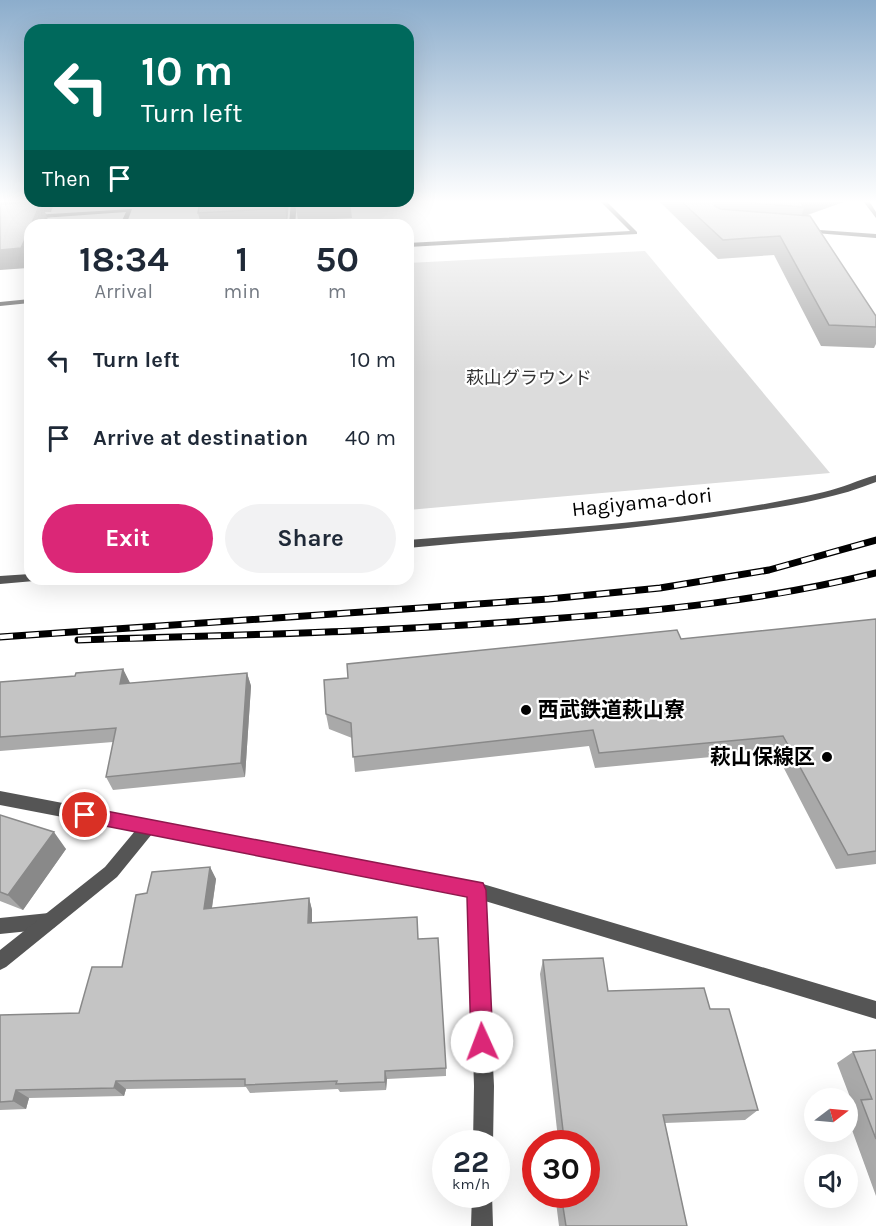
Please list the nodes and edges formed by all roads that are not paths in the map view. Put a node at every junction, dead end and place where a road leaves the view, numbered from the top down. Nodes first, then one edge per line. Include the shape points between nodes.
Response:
1 (24, 302) edge
2 (0, 304) edge
3 (876, 478) edge
4 (414, 543) edge
5 (24, 578) edge
6 (0, 580) edge
7 (0, 798) edge
8 (148, 827) junction
9 (476, 890) junction
10 (50, 921) junction
11 (0, 926) edge
12 (0, 961) edge
13 (876, 1010) edge
14 (483, 1130) edge
15 (482, 1208) edge
16 (482, 1226) edge

1 - 2 street
3 - 4 street, Hagiyama-dori via 794,501 722,513
5 - 6 street
7 - 8 street
8 - 9 street
8 - 10 street via 111,872
9 - 13 street
9 - 14 street
10 - 11 street
10 - 12 street
15 - 16 street

